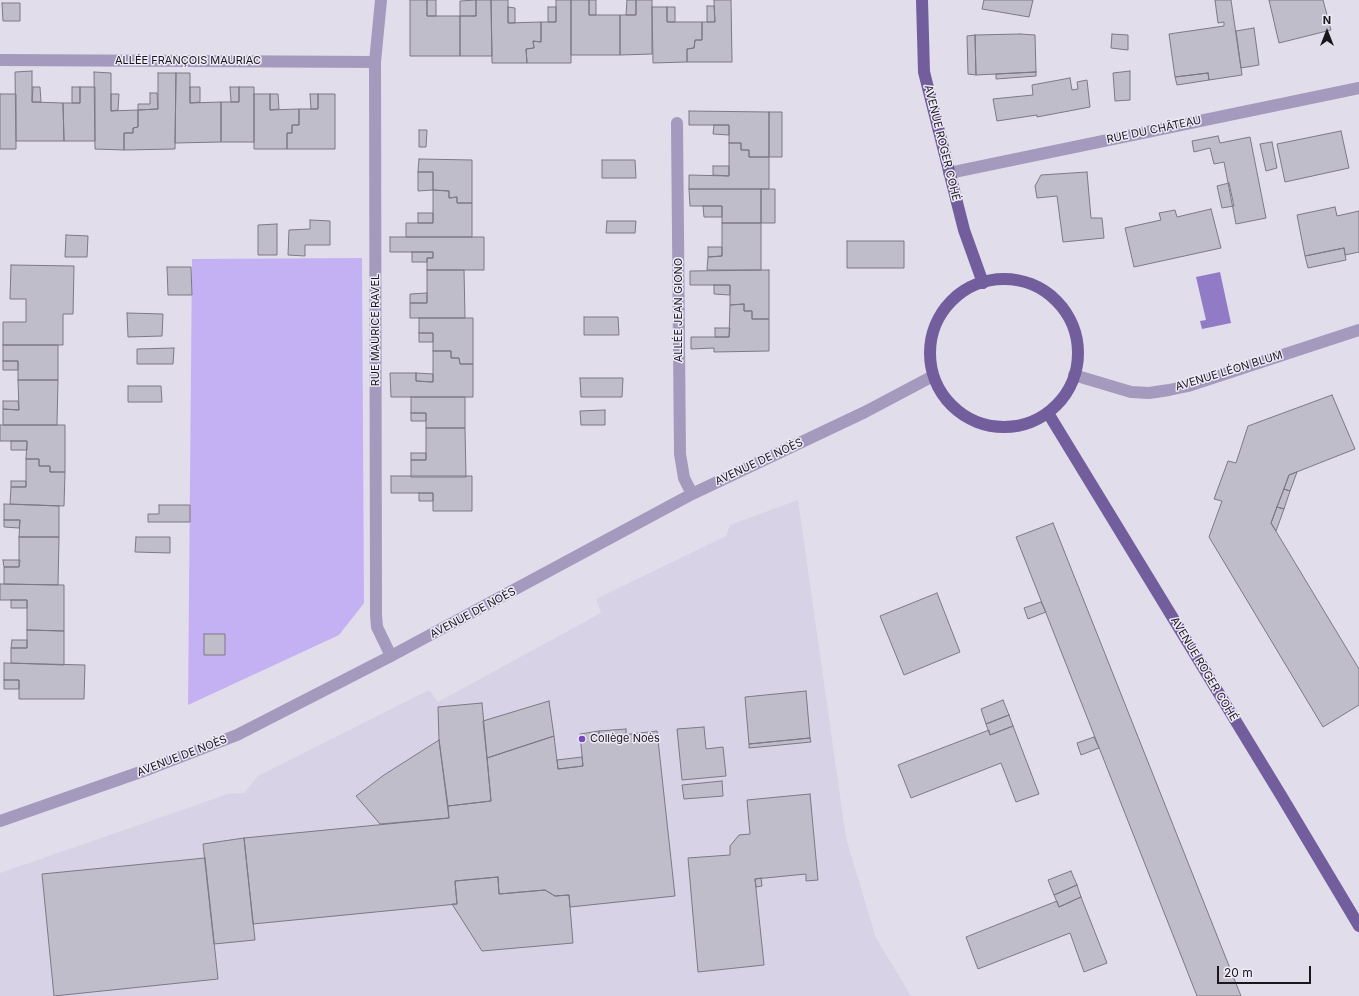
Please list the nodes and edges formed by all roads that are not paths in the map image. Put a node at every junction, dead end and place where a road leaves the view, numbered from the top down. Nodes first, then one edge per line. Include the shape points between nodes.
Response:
1 (380, 0) edge
2 (922, 0) edge
3 (0, 60) edge
4 (375, 62) junction
5 (1359, 88) edge
6 (677, 123) dead end
7 (949, 173) junction
8 (983, 283) junction
9 (1359, 330) edge
10 (1074, 375) junction
11 (933, 376) junction
12 (1048, 413) junction
13 (692, 494) junction
14 (391, 656) junction
15 (0, 821) edge
16 (1359, 926) edge

1 - 4 street, RUE MAURICE RAVEL
2 - 7 main road, AVENUE ROGER COHÉ via 924,72
3 - 4 street, ALLÉE FRANÇOIS MAURIAC
4 - 14 street, RUE MAURICE RAVEL via 376,615 377,627
5 - 7 street, RUE DU CHÂTEAU
6 - 13 street, ALLÉE JEAN GIONO via 680,454 684,478
7 - 8 main road, AVENUE ROGER COHÉ via 964,230
8 - 10 main road via 1002,279 1021,281 1043,290 1061,306 1073,327 1078,351
8 - 11 main road via 966,289 951,300 940,315 931,335
9 - 10 street, AVENUE LÉON BLUM via 1188,386 1149,393 1131,392
10 - 12 main road via 1064,396
11 - 12 main road via 943,394 957,410 975,421 1000,427 1025,424
11 - 13 street, AVENUE DE NOÈS via 865,412
12 - 16 main road, AVENUE ROGER COHÉ
13 - 14 street, AVENUE DE NOÈS
14 - 15 street, AVENUE DE NOÈS via 237,735

